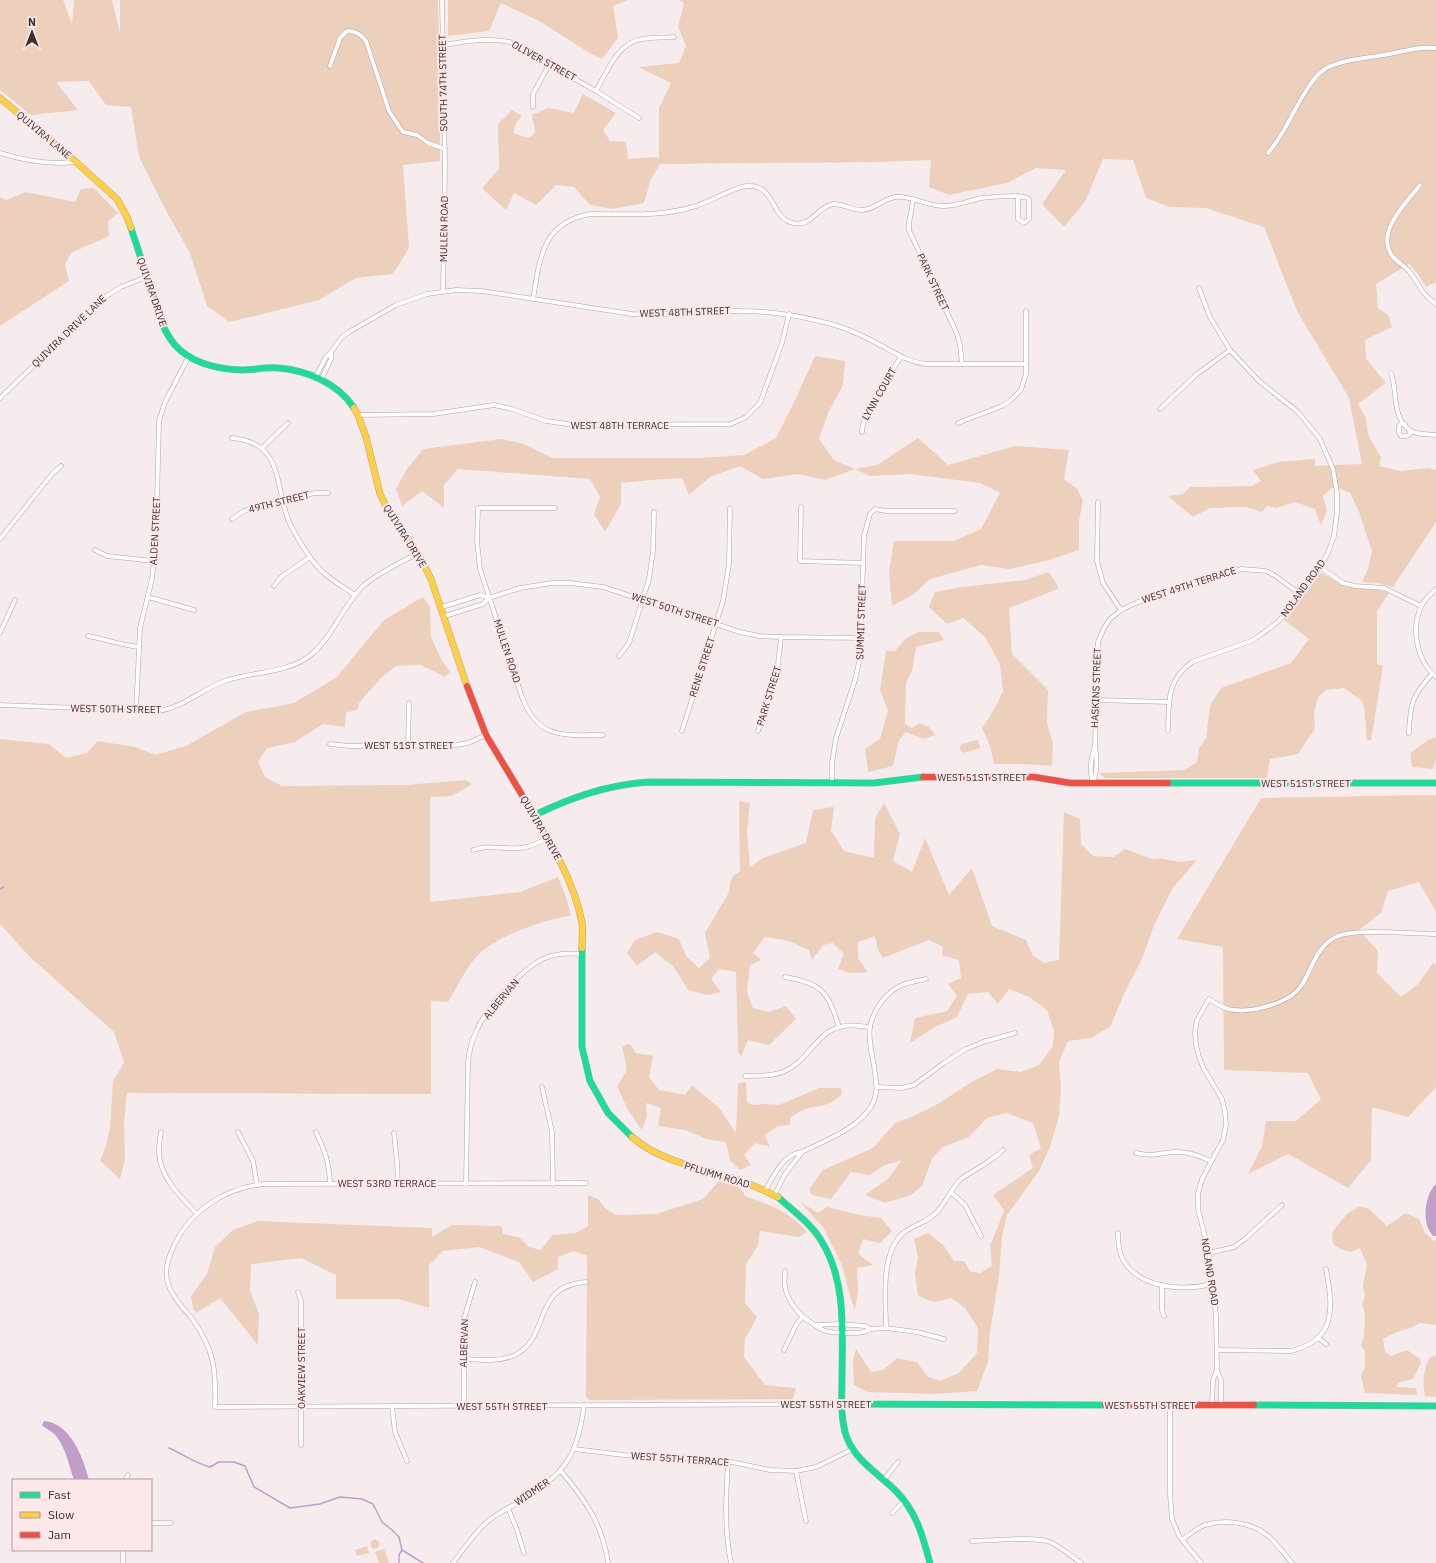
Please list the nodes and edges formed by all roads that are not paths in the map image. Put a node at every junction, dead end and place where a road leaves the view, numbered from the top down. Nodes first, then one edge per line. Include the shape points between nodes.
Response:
1 (442, 0) edge
2 (674, 38) dead end
3 (443, 45) junction
4 (1436, 48) edge
5 (550, 63) junction
6 (330, 66) dead end
7 (596, 91) junction
8 (0, 98) edge
9 (533, 107) dead end
10 (639, 118) dead end
11 (445, 149) junction
12 (1268, 153) dead end
13 (0, 154) edge
14 (76, 162) junction
15 (445, 167) joint
16 (88, 173) joint
17 (1420, 186) dead end
18 (1018, 196) junction
19 (913, 200) junction
20 (146, 277) junction
21 (1199, 288) dead end
22 (443, 291) junction
23 (534, 299) junction
24 (1436, 304) edge
25 (1026, 311) dead end
26 (789, 314) junction
27 (1230, 350) junction
28 (189, 356) junction
29 (901, 357) junction
30 (962, 364) junction
31 (1026, 364) junction
32 (1391, 373) dead end
33 (318, 379) junction
34 (0, 398) edge
35 (1160, 409) dead end
36 (358, 415) junction
37 (288, 423) dead end
38 (958, 423) dead end
39 (1404, 424) junction
40 (1411, 431) junction
41 (862, 432) dead end
42 (1436, 435) edge
43 (232, 438) dead end
44 (262, 448) junction
45 (61, 466) dead end
46 (328, 493) dead end
47 (284, 501) junction
48 (1098, 502) dead end
49 (801, 507) dead end
50 (555, 508) dead end
51 (730, 508) dead end
52 (955, 511) dead end
53 (654, 512) dead end
54 (232, 519) dead end
55 (0, 539) edge
56 (95, 550) dead end
57 (418, 553) junction
58 (310, 557) junction
59 (154, 561) junction
60 (863, 562) junction
61 (1320, 567) junction
62 (274, 586) dead end
63 (1436, 589) edge
64 (1300, 594) junction
65 (355, 595) junction
66 (148, 597) junction
67 (489, 598) junction
68 (15, 600) dead end
69 (643, 600) junction
70 (1421, 606) junction
71 (442, 607) junction
72 (194, 610) dead end
73 (1121, 610) junction
74 (445, 616) junction
75 (717, 624) junction
76 (0, 633) edge
77 (88, 636) dead end
78 (781, 637) junction
79 (862, 638) junction
80 (139, 647) junction
81 (619, 656) dead end
82 (1434, 675) edge
83 (1096, 700) junction
84 (1169, 702) junction
85 (409, 703) dead end
86 (0, 705) edge
87 (136, 711) junction
88 (682, 731) dead end
89 (758, 731) dead end
90 (1168, 731) dead end
91 (1409, 733) dead end
92 (486, 735) junction
93 (603, 735) dead end
94 (330, 744) dead end
95 (408, 746) junction
96 (832, 783) junction
97 (1093, 783) junction
98 (1436, 783) edge
99 (535, 815) junction
100 (547, 838) junction
101 (473, 850) dead end
102 (1436, 934) edge
103 (582, 954) junction
104 (785, 977) dead end
105 (926, 979) dead end
106 (839, 1027) junction
107 (870, 1027) junction
108 (1015, 1033) dead end
109 (583, 1053) joint
110 (745, 1076) dead end
111 (542, 1087) dead end
112 (877, 1087) junction
113 (161, 1132) dead end
114 (238, 1132) dead end
115 (316, 1132) dead end
116 (394, 1133) dead end
117 (1003, 1150) dead end
118 (802, 1152) junction
119 (1136, 1153) dead end
120 (1211, 1161) junction
121 (781, 1166) junction
122 (787, 1170) junction
123 (330, 1183) junction
124 (586, 1183) dead end
125 (257, 1184) junction
126 (398, 1184) junction
127 (466, 1184) junction
128 (553, 1184) junction
129 (765, 1192) junction
130 (952, 1193) junction
131 (774, 1196) junction
132 (1282, 1204) dead end
133 (196, 1214) junction
134 (1118, 1233) dead end
135 (981, 1236) dead end
136 (1209, 1253) junction
137 (1326, 1269) dead end
138 (785, 1271) dead end
139 (475, 1282) dead end
140 (586, 1282) dead end
141 (1212, 1284) junction
142 (1162, 1285) junction
143 (298, 1292) dead end
144 (1164, 1316) dead end
145 (802, 1317) junction
146 (817, 1325) junction
147 (842, 1325) junction
148 (871, 1328) junction
149 (886, 1328) junction
150 (843, 1333) junction
151 (1318, 1338) junction
152 (944, 1339) dead end
153 (1326, 1344) dead end
154 (784, 1350) dead end
155 (1217, 1350) junction
156 (464, 1360) junction
157 (1217, 1370) junction
158 (843, 1404) junction
159 (584, 1405) junction
160 (1170, 1405) junction
161 (1212, 1405) junction
162 (301, 1406) junction
163 (392, 1406) junction
164 (464, 1406) junction
165 (1221, 1406) junction
166 (1436, 1406) edge
167 (301, 1445) dead end
168 (574, 1449) junction
169 (853, 1449) junction
170 (407, 1461) dead end
171 (728, 1461) junction
172 (898, 1462) dead end
173 (560, 1470) junction
174 (796, 1471) junction
175 (128, 1475) dead end
176 (126, 1479) edge
177 (884, 1480) junction
178 (904, 1501) junction
179 (508, 1508) junction
180 (892, 1513) dead end
181 (806, 1521) dead end
182 (152, 1523) edge
183 (171, 1523) dead end
184 (1182, 1540) junction
185 (972, 1542) dead end
186 (123, 1551) edge
187 (524, 1553) dead end
188 (123, 1563) edge
189 (453, 1563) edge
190 (608, 1563) edge
191 (731, 1563) edge
192 (930, 1563) edge
193 (1081, 1563) edge
194 (1201, 1563) edge
195 (1292, 1563) edge

1 - 3 street, SOUTH 74TH STREET
2 - 7 street via 641,39 625,46
3 - 5 street, OLIVER STREET via 500,39
3 - 11 street, SOUTH 74TH STREET
4 - 12 street via 1363,58 1325,69 1309,86
5 - 7 street, OLIVER STREET
5 - 9 street via 533,94
6 - 11 street via 340,38 346,31 354,31 361,35 366,41 389,111 403,132 417,135 428,143
7 - 10 street, OLIVER STREET
8 - 14 main road, QUIVIRA LANE
11 - 15 street, SOUTH 74TH STREET
13 - 14 street via 40,163
14 - 16 main road, QUIVIRA LANE
15 - 22 street, MULLEN ROAD
16 - 20 main road, QUIVIRA DRIVE via 114,195 120,204 127,217
17 - 24 street via 1393,220 1388,243 1394,257 1413,277 1425,296
18 - 18 street via 1029,199 1029,219 1024,223 1018,219
18 - 19 street via 993,197 943,206
19 - 23 street via 891,198 864,210 830,204 809,221 797,224 781,217 763,190 756,186 745,186 679,211 661,214 583,216 558,228 545,246 540,257
19 - 30 street, PARK STREET via 909,230 957,334
20 - 28 main road, QUIVIRA DRIVE via 167,334 174,344
20 - 34 street, QUIVIRA DRIVE LANE via 121,286 105,297
21 - 27 street, NOLAND ROAD via 1210,317
22 - 23 street, WEST 48TH STREET via 477,290
22 - 33 street, WEST 48TH STREET via 418,296 396,305 349,332 336,344 331,352 331,359
23 - 26 street, WEST 48TH STREET via 640,314 740,310
25 - 31 street
26 - 29 street, WEST 48TH STREET via 842,328
26 - 36 street, WEST 48TH TERRACE via 782,343 760,403 746,417 731,424 575,426 546,421 494,405 433,414
27 - 35 street via 1197,374
27 - 61 street, NOLAND ROAD via 1258,381 1298,412 1320,438 1334,469 1337,493 1335,528 1332,544
28 - 33 main road, QUIVIRA DRIVE via 216,367 241,370 295,370
28 - 59 street, ALDEN STREET via 164,402 159,421
29 - 30 street, WEST 48TH STREET via 926,364
29 - 41 street, LYNN COURT via 863,420
30 - 31 street, WEST 48TH STREET
31 - 38 street via 1023,385 1016,396 1010,401
32 - 39 street via 1396,408
33 - 36 main road, QUIVIRA DRIVE via 334,387 350,402
36 - 57 main road, QUIVIRA DRIVE via 380,494
37 - 44 street
39 - 40 street
39 - 40 street via 1399,426 1398,433 1407,436
40 - 42 street
43 - 44 street via 248,441
44 - 47 street via 276,470
45 - 55 street
46 - 47 street, 49TH STREET via 315,493
47 - 54 street, 49TH STREET via 244,511
47 - 58 street via 290,525
48 - 73 street via 1097,562 1103,583
49 - 60 street via 800,562
50 - 67 street, MULLEN ROAD via 478,508 479,560
51 - 75 street, RENE STREET via 729,564 724,601
52 - 60 street, SUMMIT STREET via 875,509 870,514 864,536
53 - 69 street via 652,566
56 - 59 street via 107,556
57 - 65 street, WEST 50TH STREET via 367,583
57 - 71 main road, QUIVIRA DRIVE
58 - 62 street via 281,577
58 - 65 street via 324,574
59 - 66 street, ALDEN STREET
60 - 79 street, SUMMIT STREET
61 - 64 street, NOLAND ROAD
61 - 70 street via 1344,583 1384,588
63 - 70 street
64 - 73 street, WEST 49TH TERRACE via 1266,571 1242,569 1138,602
64 - 84 street, NOLAND ROAD via 1278,621 1262,634 1240,645 1199,658 1184,668 1173,684
65 - 87 street, WEST 50TH STREET via 318,647 303,660 227,680 172,708 154,712
66 - 72 street
66 - 80 street, ALDEN STREET via 140,628
67 - 69 street, WEST 50TH STREET via 535,585 570,583 603,587
67 - 71 street, WEST 50TH STREET via 480,595
67 - 74 street, WEST 50TH STREET via 483,604
67 - 93 street, MULLEN ROAD via 522,697 533,719 545,728 560,734
68 - 76 street
69 - 75 street, WEST 50TH STREET
69 - 81 street via 628,643
70 - 82 street via 1416,624 1418,644 1424,665
71 - 74 main road, QUIVIRA DRIVE
73 - 83 street, HASKINS STREET via 1104,628 1098,642
74 - 92 main road, QUIVIRA DRIVE
75 - 78 street, WEST 50TH STREET via 759,636
75 - 88 street, RENE STREET
77 - 80 street
78 - 79 street, WEST 50TH STREET
78 - 89 street, PARK STREET via 777,673
79 - 96 street, SUMMIT STREET via 859,667 836,738
80 - 87 street, ALDEN STREET
82 - 91 street via 1420,688 1413,700
83 - 84 street
83 - 97 street, HASKINS STREET via 1095,745 1090,762
84 - 90 street, NOLAND ROAD
85 - 95 street
86 - 87 street, WEST 50TH STREET
92 - 95 street, WEST 51ST STREET via 456,746
92 - 99 main road, QUIVIRA DRIVE
94 - 95 street, WEST 51ST STREET
96 - 97 main road, WEST 51ST STREET via 874,783 924,777 1028,777
96 - 99 main road, WEST 51ST STREET via 624,784 584,793
97 - 98 main road, WEST 51ST STREET
99 - 100 main road, QUIVIRA DRIVE
100 - 101 street via 529,847 487,847
100 - 103 main road, QUIVIRA DRIVE via 565,872 577,904 582,924
102 - 120 street, NOLAND ROAD via 1341,935 1328,942 1301,987 1286,1000 1239,1010 1228,1009 1209,999 1197,1020 1196,1045 1204,1069 1222,1099 1226,1126 1223,1140
103 - 109 main road, QUIVIRA DRIVE
103 - 127 street, ALBERVAN via 551,956 527,969 494,1003 477,1028 468,1062
104 - 106 street via 805,980 820,990 828,998
105 - 107 street via 892,991 878,1007
106 - 107 street
106 - 110 street via 820,1038 799,1062 786,1071
107 - 112 street
108 - 112 street via 966,1049 914,1085 902,1088
109 - 129 main road, PFLUMM ROAD via 590,1081 601,1101 618,1124 639,1144 665,1158 744,1182
111 - 128 street via 552,1132
112 - 118 street via 872,1104 861,1118 845,1130
113 - 133 street via 159,1152 162,1169 169,1184
114 - 125 street via 253,1161
115 - 123 street via 329,1163
116 - 126 street
117 - 130 street via 959,1181
118 - 121 street via 792,1156
118 - 122 street
119 - 120 street via 1146,1156 1185,1152
120 - 136 street, NOLAND ROAD via 1198,1194 1198,1209
121 - 122 street
121 - 129 street
122 - 131 street
123 - 125 street, WEST 53RD TERRACE
123 - 126 street, WEST 53RD TERRACE
124 - 128 street, WEST 53RD TERRACE
125 - 133 street, WEST 53RD TERRACE via 229,1193
126 - 127 street, WEST 53RD TERRACE
127 - 128 street, WEST 53RD TERRACE
129 - 131 main road, PFLUMM ROAD
130 - 135 street via 965,1205
130 - 149 street via 942,1208 902,1234 892,1248 887,1265
131 - 147 main road, PFLUMM ROAD via 803,1219 822,1241 838,1282
132 - 136 street via 1245,1239 1234,1246
133 - 162 street, WEST 55TH STREET via 178,1236 168,1259 167,1279 172,1294 201,1332 212,1356 216,1379 215,1407
134 - 142 street via 1123,1259 1131,1270 1140,1278
136 - 141 street, NOLAND ROAD
137 - 151 street via 1332,1304 1327,1324
138 - 145 street via 785,1286 794,1307
139 - 156 street, ALBERVAN via 464,1319
140 - 156 street via 571,1284 552,1297 545,1308 535,1336 521,1351 499,1359
141 - 142 street via 1200,1287
141 - 155 street, NOLAND ROAD
142 - 144 street
143 - 162 street, OAKVIEW STREET
145 - 146 street
145 - 154 street
146 - 147 street
146 - 150 street via 829,1332
147 - 148 street
147 - 150 main road, PFLUMM ROAD
148 - 149 street
148 - 150 street via 865,1332
149 - 152 street
150 - 158 main road, PFLUMM ROAD
151 - 153 street
151 - 155 street via 1290,1351
155 - 157 street, NOLAND ROAD
156 - 164 street, ALBERVAN
157 - 161 street, NOLAND ROAD via 1213,1380
157 - 165 street, NOLAND ROAD via 1221,1380
158 - 159 street, WEST 55TH STREET
158 - 160 main road, WEST 55TH STREET
158 - 169 main road, PFLUMM ROAD via 842,1417 847,1438
159 - 164 street, WEST 55TH STREET
159 - 168 street, WIDMER
160 - 161 main road, WEST 55TH STREET
160 - 184 street via 1172,1519
161 - 165 main road, WEST 55TH STREET
162 - 163 street, WEST 55TH STREET
162 - 167 street, OAKVIEW STREET
163 - 164 street, WEST 55TH STREET
163 - 170 street via 395,1432
165 - 166 main road, WEST 55TH STREET
168 - 171 street, WEST 55TH TERRACE via 624,1455
168 - 173 street, WIDMER
169 - 174 street, WEST 55TH TERRACE via 816,1467
169 - 177 main road, PFLUMM ROAD via 858,1457
171 - 174 street, WEST 55TH TERRACE via 770,1470
171 - 191 street via 725,1500
172 - 177 street
173 - 179 street, WIDMER via 546,1485
173 - 190 street via 579,1492 597,1523
174 - 181 street
175 - 176 street
177 - 178 main road, PFLUMM ROAD
178 - 180 street
178 - 192 main road, PFLUMM ROAD via 914,1513
179 - 187 street
179 - 189 street, WIDMER via 488,1521
182 - 183 street
184 - 194 street
184 - 195 street via 1205,1525 1236,1522 1253,1526 1268,1535
185 - 193 street via 1048,1541
186 - 188 street

